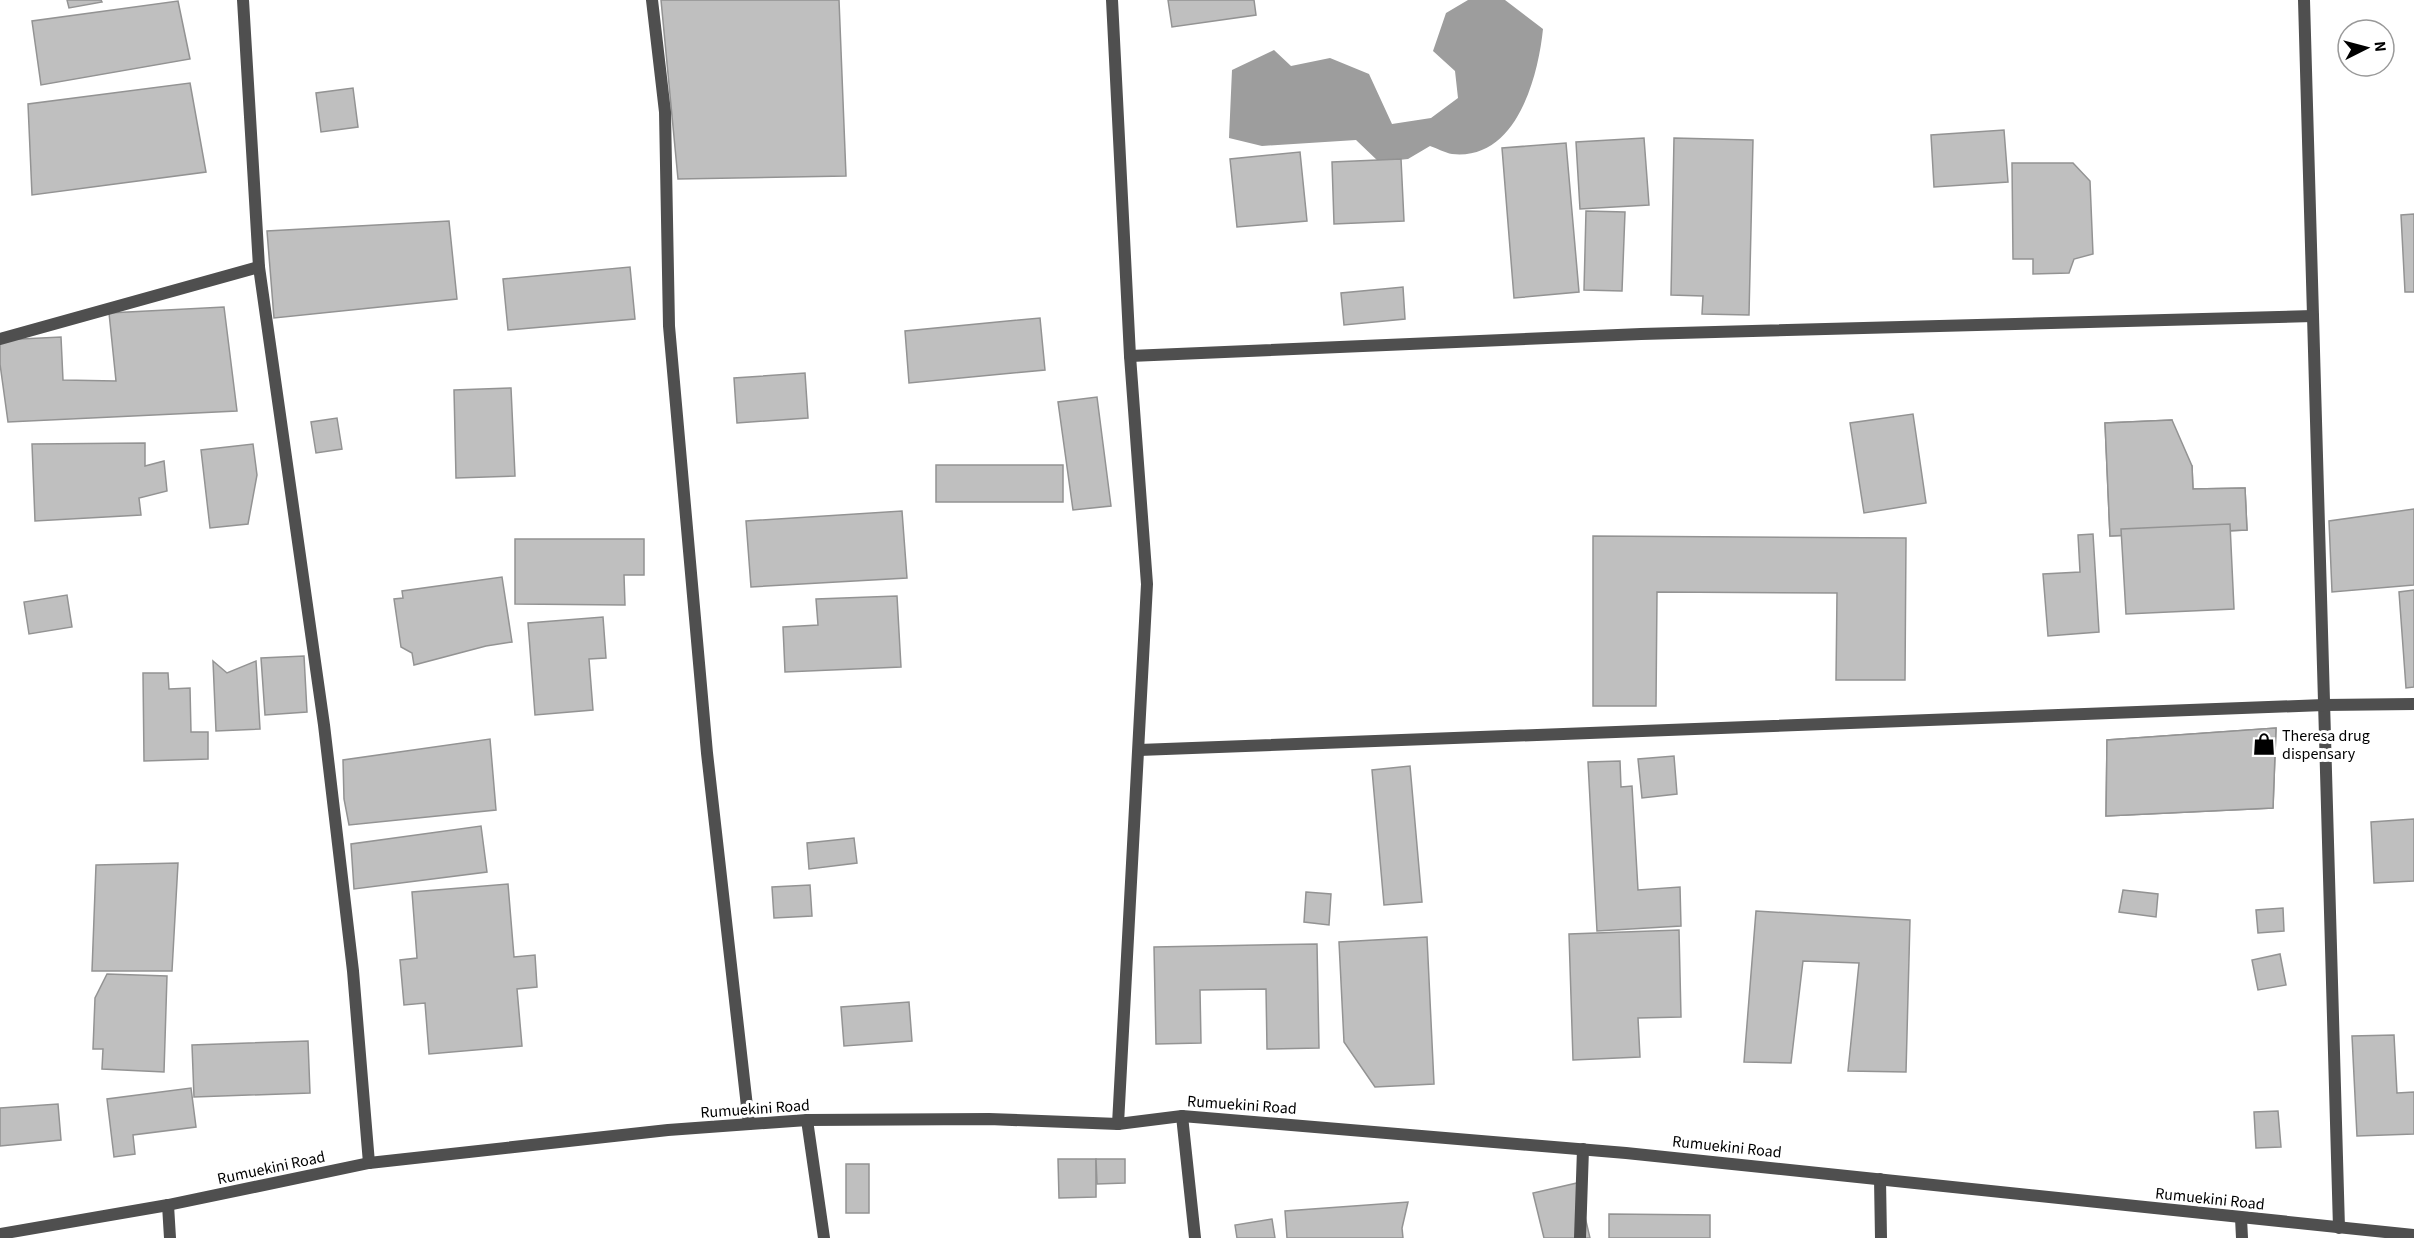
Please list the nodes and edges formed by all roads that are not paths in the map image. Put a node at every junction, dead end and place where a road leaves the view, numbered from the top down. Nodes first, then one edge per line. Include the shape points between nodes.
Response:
1 (243, 0) edge
2 (652, 0) edge
3 (1112, 0) edge
4 (2304, 0) edge
5 (259, 267) junction
6 (2313, 316) junction
7 (0, 339) edge
8 (1130, 356) junction
9 (2414, 704) edge
10 (2324, 705) junction
11 (1139, 750) junction
12 (1182, 1116) junction
13 (807, 1120) junction
14 (749, 1124) junction
15 (1118, 1124) junction
16 (1583, 1149) junction
17 (369, 1163) junction
18 (1880, 1179) junction
19 (168, 1205) junction
20 (2241, 1218) junction
21 (2339, 1228) junction
22 (0, 1234) edge
23 (2414, 1235) edge
24 (170, 1238) edge
25 (824, 1238) edge
26 (1195, 1238) edge
27 (1580, 1238) edge
28 (1881, 1238) edge
29 (2242, 1238) edge

1 - 5 street
2 - 14 street via 665,112 669,327 707,753
3 - 8 street
4 - 6 street
5 - 7 street
5 - 17 street via 324,724 353,971
6 - 8 street via 1641,334
6 - 10 street
8 - 11 street via 1147,584
9 - 10 street
10 - 11 street
10 - 21 street
11 - 15 street
12 - 15 street, Rumuekini Road
12 - 16 street, Rumuekini Road
12 - 26 street
13 - 14 street, Rumuekini Road
13 - 15 street, Rumuekini Road via 989,1119
13 - 25 street
14 - 17 street, Rumuekini Road
16 - 18 street, Rumuekini Road
16 - 27 street
17 - 19 street, Rumuekini Road
18 - 20 street, Rumuekini Road
18 - 28 street
19 - 22 street, Rumuekini Road
19 - 24 street
20 - 21 street, Rumuekini Road
20 - 29 street
21 - 23 street, Rumuekini Road

